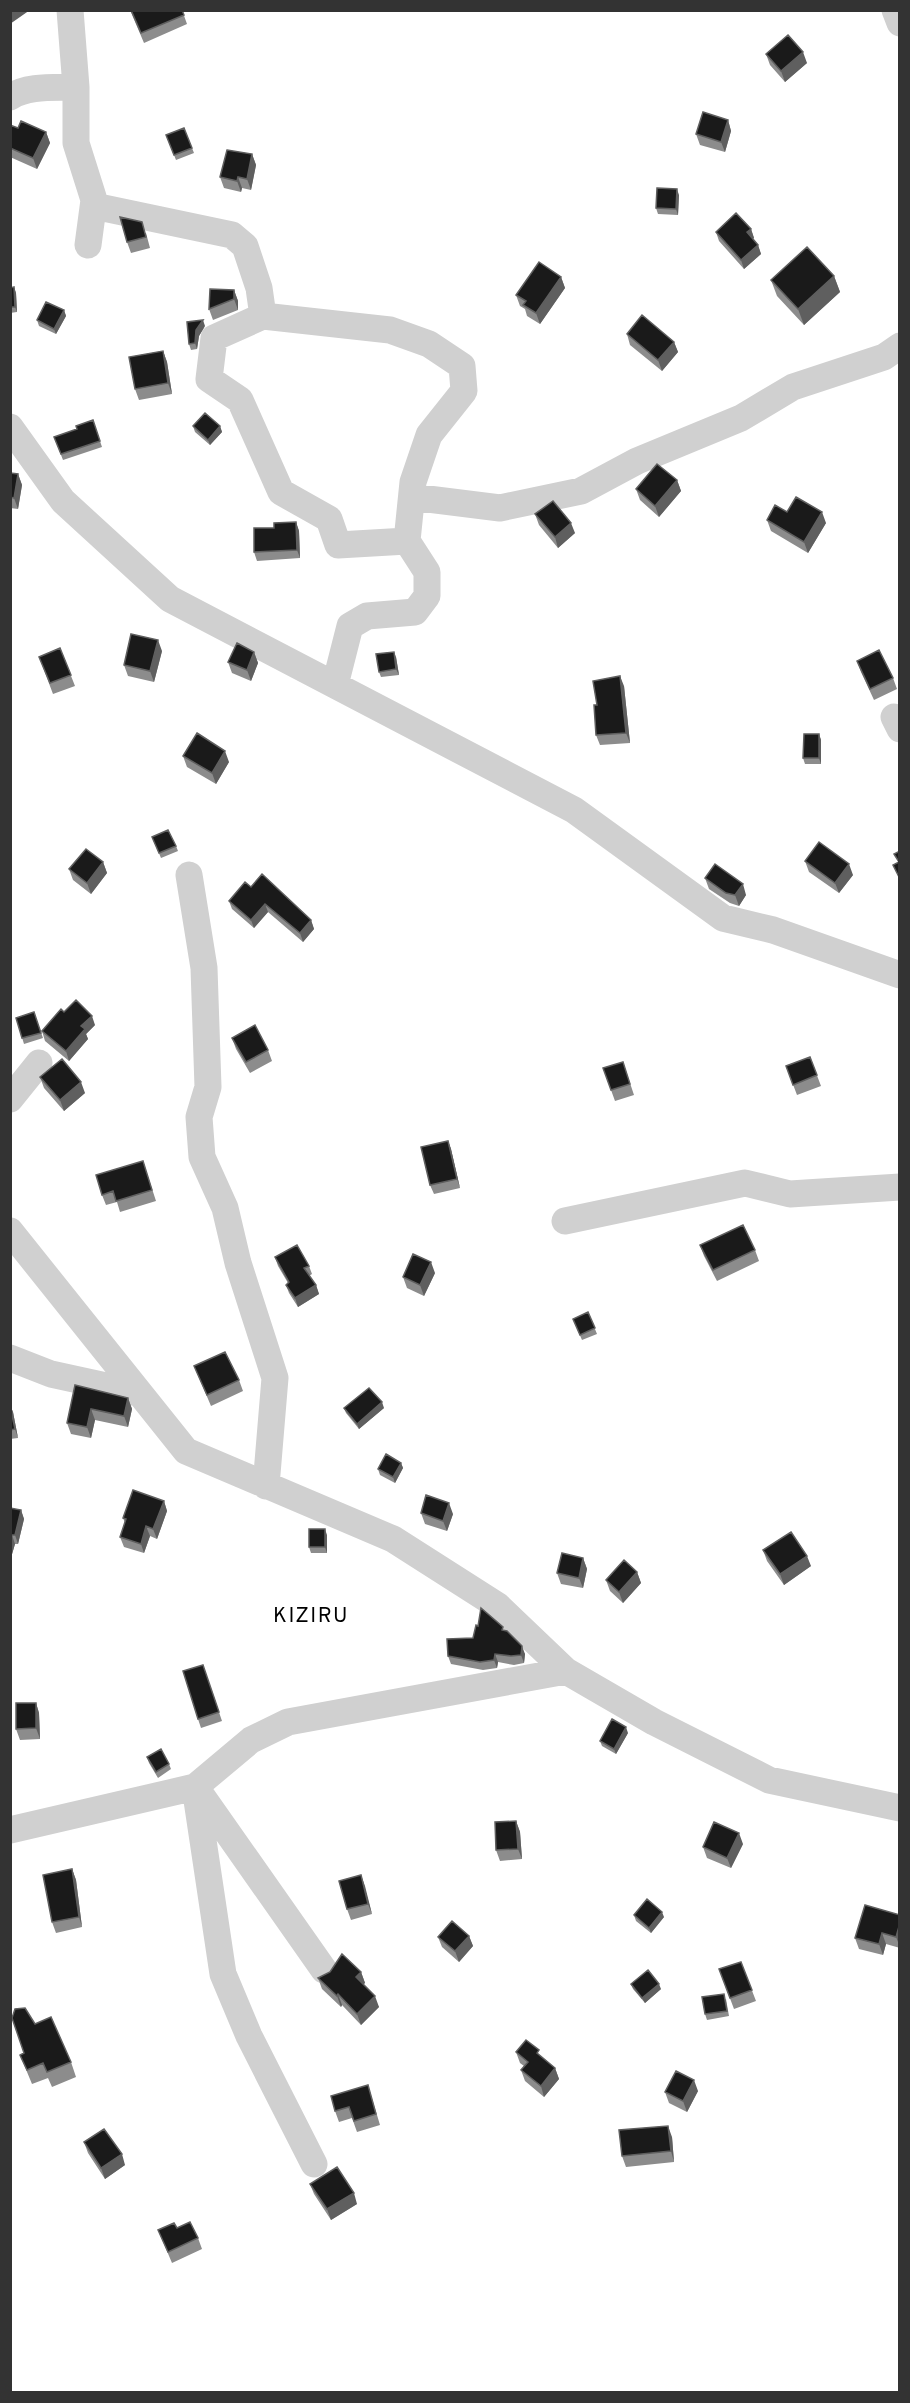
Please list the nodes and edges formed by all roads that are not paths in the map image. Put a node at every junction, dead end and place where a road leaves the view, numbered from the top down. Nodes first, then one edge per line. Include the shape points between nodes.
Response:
1 (70, 10) edge
2 (895, 10) edge
3 (900, 22) edge
4 (76, 87) junction
5 (10, 97) edge
6 (94, 206) junction
7 (88, 245) dead end
8 (263, 316) junction
9 (900, 346) edge
10 (10, 427) edge
11 (412, 496) junction
12 (407, 541) junction
13 (335, 685) junction
14 (189, 875) dead end
15 (900, 975) edge
16 (39, 1063) dead end
17 (10, 1099) edge
18 (900, 1187) edge
19 (565, 1221) dead end
20 (10, 1230) edge
21 (10, 1358) edge
22 (138, 1393) junction
23 (266, 1486) junction
24 (566, 1671) junction
25 (195, 1786) junction
26 (900, 1808) edge
27 (10, 1830) edge
28 (324, 1970) dead end
29 (314, 2164) dead end

1 - 4 street
2 - 3 street
4 - 5 street via 47,88
4 - 6 street via 76,143
6 - 7 street
6 - 8 street via 232,235 245,246 259,288
8 - 11 street via 390,330 429,344 462,366 464,391 429,435
8 - 12 street via 214,338 209,379 240,400 280,492 329,519 338,545
9 - 11 street via 884,357 793,387 741,418 637,461 581,491 501,508
10 - 13 street via 63,501 170,598
11 - 12 street
12 - 13 street via 427,572 427,596 415,612 367,616 350,626
13 - 15 street via 574,810 723,918 773,930
14 - 23 street via 204,968 208,1087 199,1117 202,1157 225,1208 238,1263 275,1378
16 - 17 street
18 - 19 street via 790,1194 745,1184
20 - 22 street
21 - 22 street via 51,1374
22 - 23 street via 186,1451
23 - 24 street via 393,1539 498,1606
24 - 25 street via 288,1722 251,1740
24 - 26 street via 654,1722 769,1780
25 - 27 street
25 - 28 street
25 - 29 street via 223,1974 249,2037

